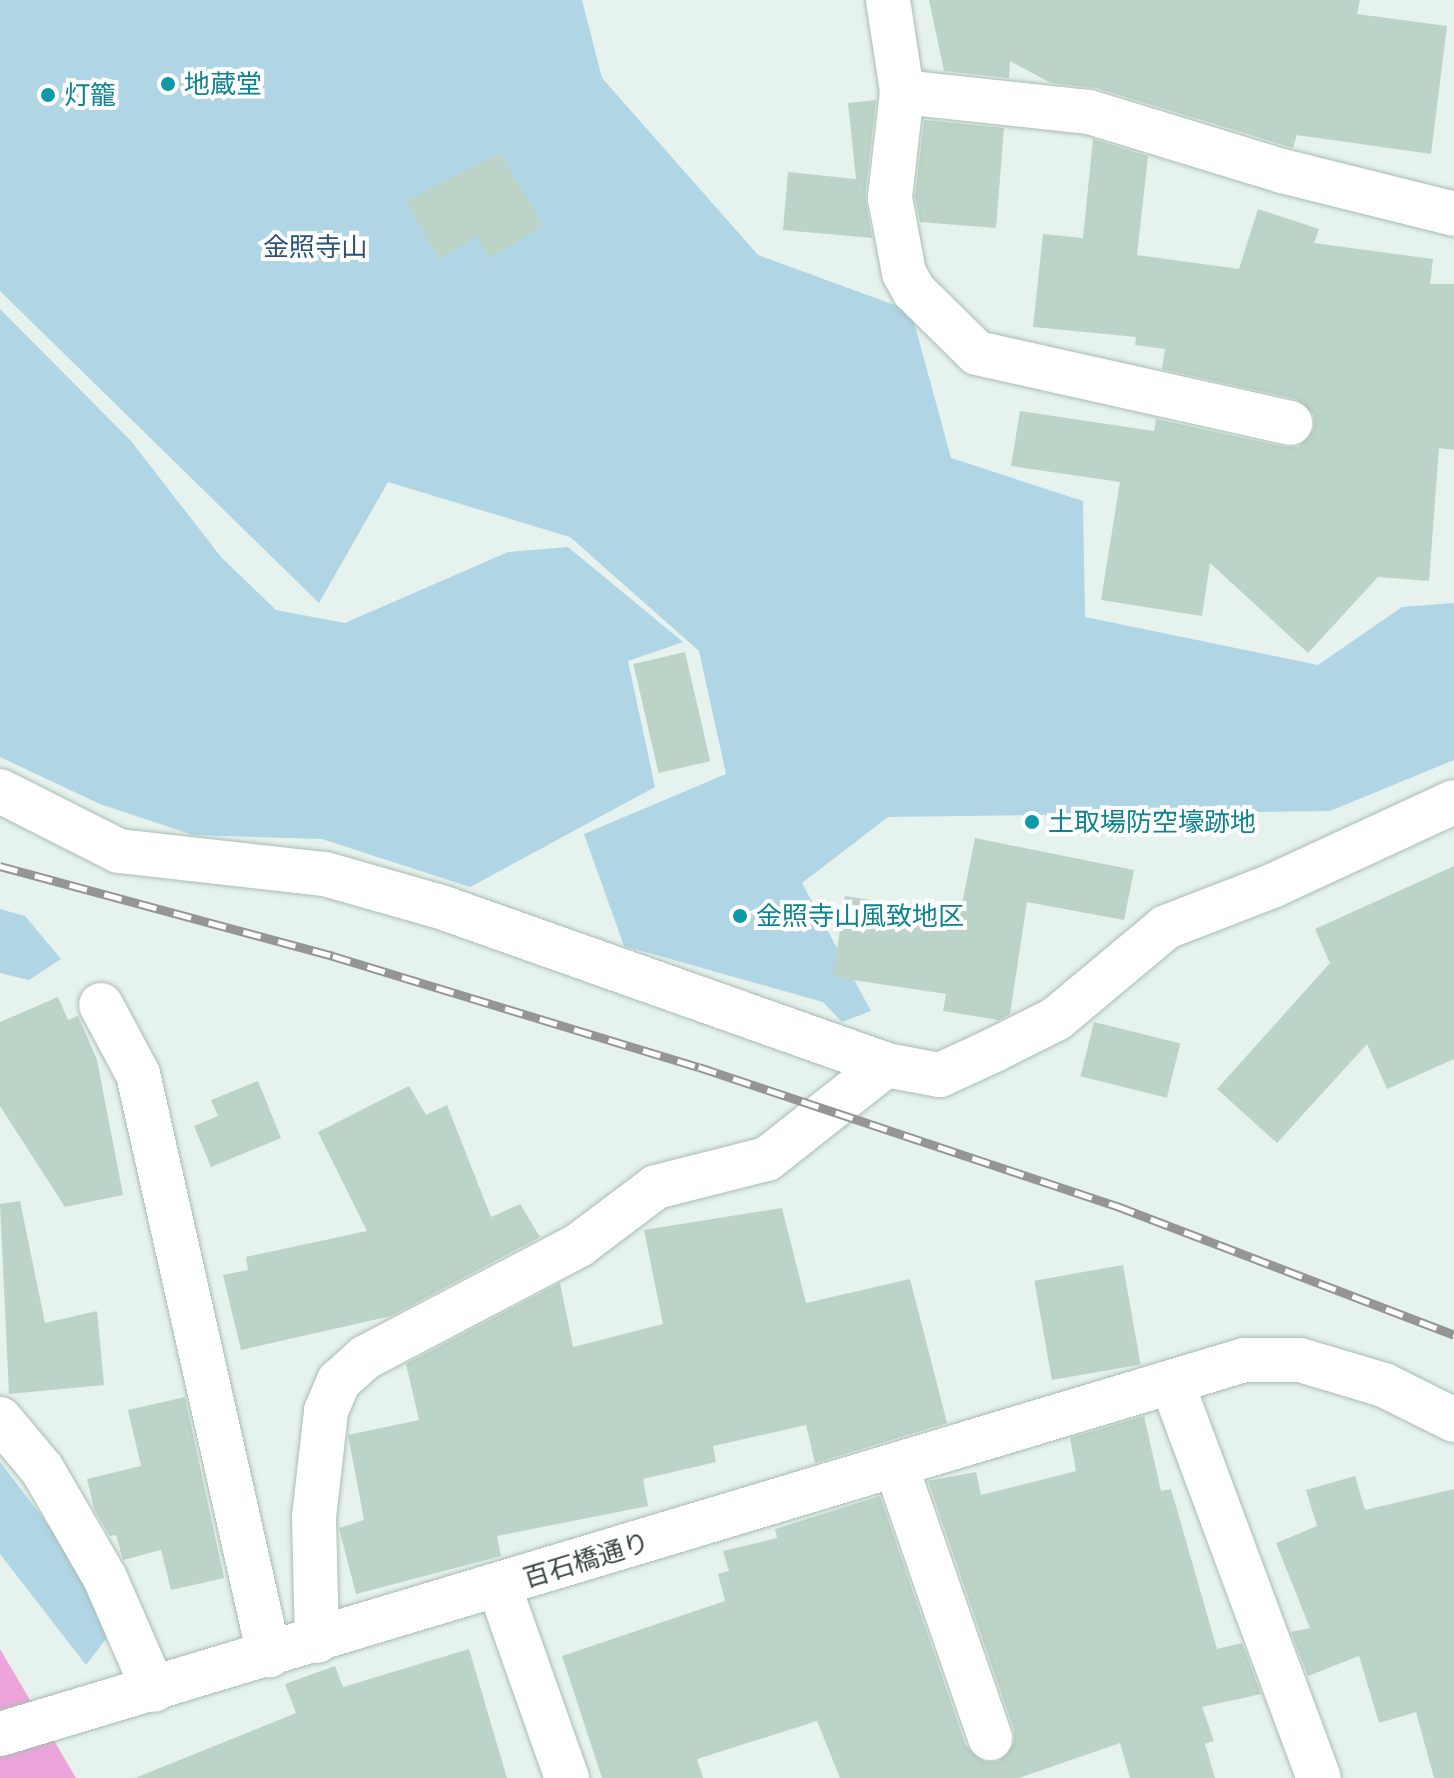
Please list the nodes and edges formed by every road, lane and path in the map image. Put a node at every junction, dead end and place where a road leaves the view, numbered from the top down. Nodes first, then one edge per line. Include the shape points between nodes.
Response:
1 (888, 0) edge
2 (902, 92) junction
3 (1454, 214) edge
4 (1290, 423) dead end
5 (0, 791) edge
6 (1454, 802) edge
7 (101, 1005) dead end
8 (886, 1065) junction
9 (1172, 1383) junction
10 (0, 1419) edge
11 (1454, 1420) edge
12 (896, 1466) junction
13 (499, 1586) junction
14 (317, 1641) junction
15 (269, 1655) junction
16 (142, 1693) junction
17 (0, 1734) edge
18 (990, 1738) dead end
19 (567, 1778) edge
20 (1319, 1778) edge

1 - 2 street
2 - 3 street via 1089,112 1282,171
2 - 4 street via 890,198 904,273 977,353
5 - 8 street via 119,851 325,874 441,907
6 - 8 street via 1272,886 1166,927 1056,1019 990,1052 940,1075
7 - 15 street via 138,1074
8 - 14 street via 767,1159 656,1187 579,1245 449,1309 366,1357 339,1381 326,1411 314,1517
9 - 11 street, 百石橋通り via 1244,1360 1300,1360 1384,1385
9 - 12 street, 百石橋通り
9 - 20 street
10 - 16 street via 42,1469 89,1551
12 - 13 street, 百石橋通り
12 - 18 street
13 - 14 street, 百石橋通り
13 - 19 street
14 - 15 street, 百石橋通り
15 - 16 street, 百石橋通り
16 - 17 street, 百石橋通り

